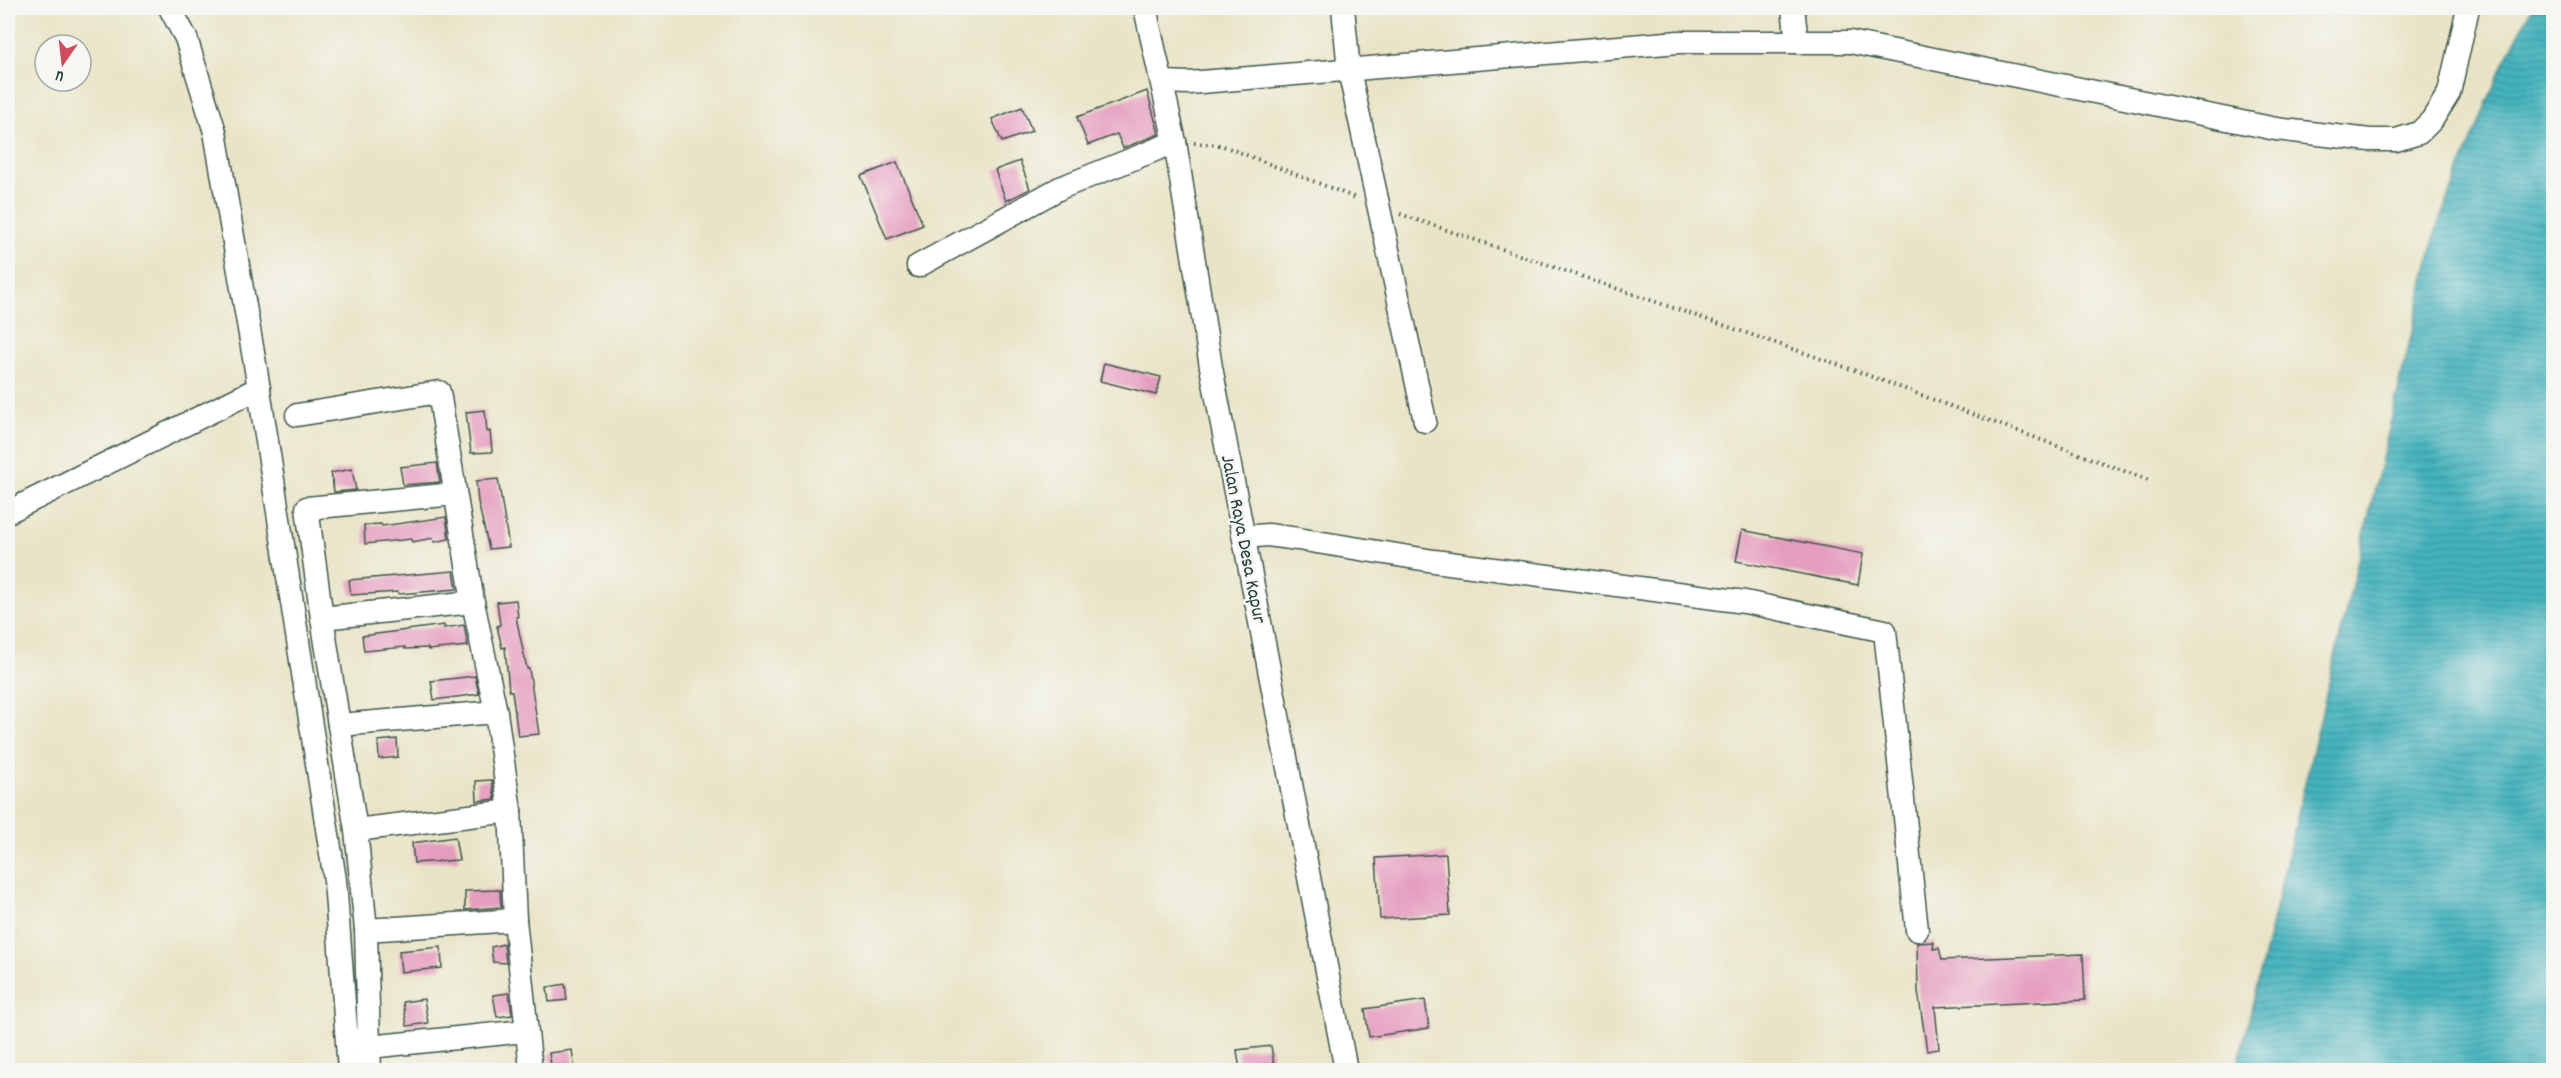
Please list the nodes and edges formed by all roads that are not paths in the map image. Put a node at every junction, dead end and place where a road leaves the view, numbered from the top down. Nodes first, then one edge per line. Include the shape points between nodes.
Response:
1 (170, 8) edge
2 (1145, 8) edge
3 (1343, 8) edge
4 (1792, 8) edge
5 (2468, 8) edge
6 (1797, 42) junction
7 (1349, 70) junction
8 (1162, 82) junction
9 (1175, 142) junction
10 (918, 266) dead end
11 (259, 388) junction
12 (297, 415) dead end
13 (1425, 421) dead end
14 (455, 494) junction
15 (8, 512) edge
16 (1244, 537) junction
17 (473, 602) junction
18 (322, 618) junction
19 (496, 712) junction
20 (339, 725) junction
21 (510, 811) junction
22 (356, 830) junction
23 (515, 920) junction
24 (366, 930) junction
25 (1917, 930) dead end
26 (526, 1030) junction
27 (369, 1047) junction
28 (349, 1071) edge
29 (370, 1071) edge
30 (531, 1071) edge
31 (1346, 1071) edge

1 - 11 street via 186,38 215,132
2 - 8 street, Jalan Raya Desa Kapur
3 - 7 street
4 - 6 street
5 - 6 street via 2449,93 2419,133 2396,140 2276,129 1850,42
6 - 7 street via 1679,42
7 - 8 street
7 - 13 street
8 - 9 street, Jalan Raya Desa Kapur
9 - 10 street via 1060,188
9 - 16 street, Jalan Raya Desa Kapur via 1211,367
11 - 15 street
11 - 28 street via 335,880
12 - 14 street via 439,393
14 - 17 street
14 - 18 street via 307,508
16 - 25 street via 1298,538 1434,561 1745,602 1885,630
16 - 31 street, Jalan Raya Desa Kapur
17 - 18 street
17 - 19 street
18 - 20 street
19 - 20 street
19 - 21 street
20 - 22 street
21 - 22 street
21 - 23 street
22 - 24 street
23 - 24 street
23 - 26 street
24 - 27 street
26 - 27 street
26 - 30 street
27 - 29 street

